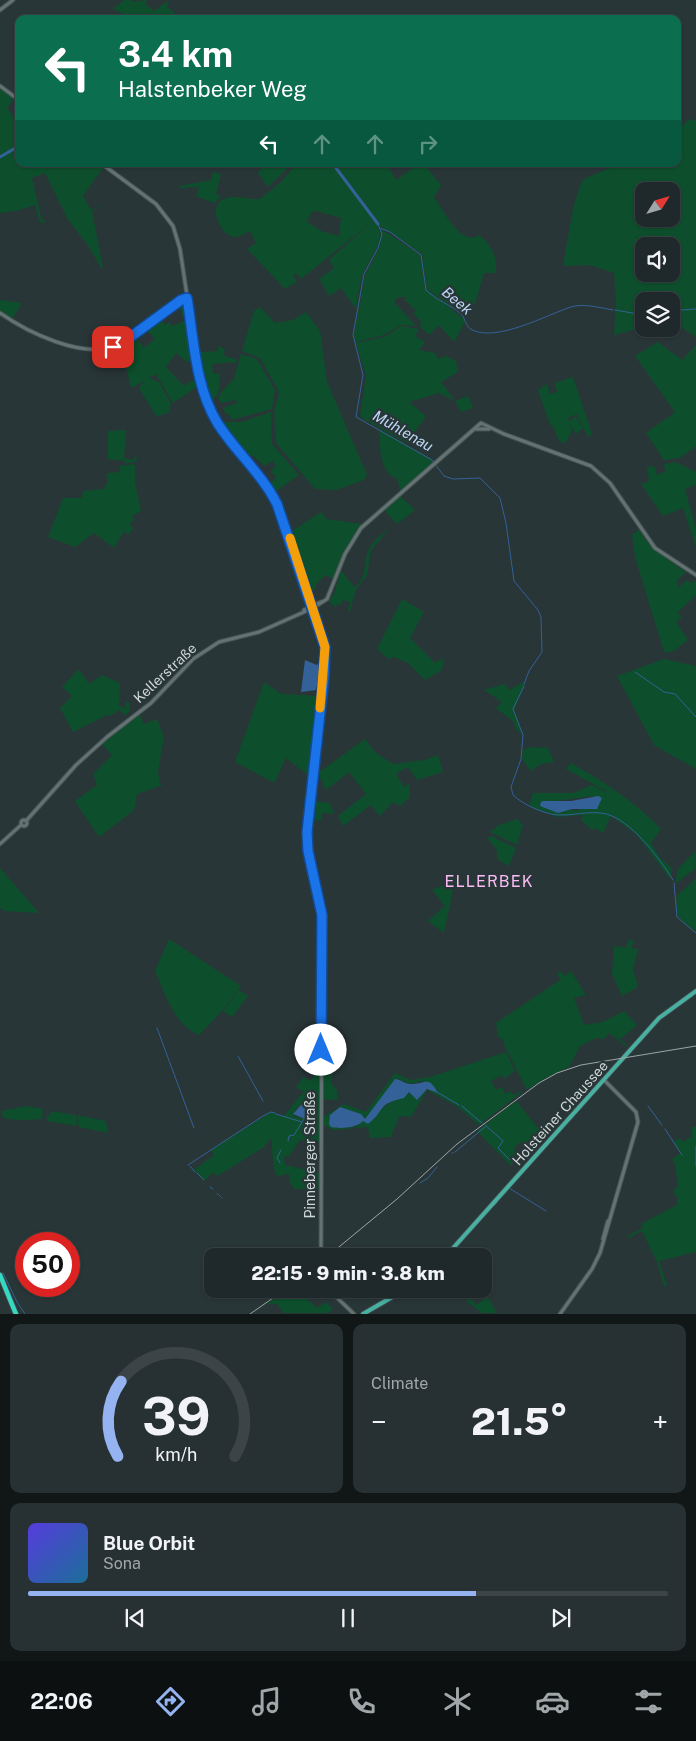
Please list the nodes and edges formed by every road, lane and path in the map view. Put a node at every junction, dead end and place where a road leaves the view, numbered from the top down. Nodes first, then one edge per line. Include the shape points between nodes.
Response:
1 (14, 0) edge
2 (0, 10) edge
3 (0, 86) edge
4 (15, 97) edge
5 (106, 167) edge
6 (186, 291) junction
7 (188, 299) junction
8 (180, 301) junction
9 (0, 313) edge
10 (696, 575) edge
11 (313, 606) junction
12 (0, 844) edge
13 (696, 991) edge
14 (603, 1081) junction
15 (321, 1248) edge
16 (453, 1248) edge
17 (0, 1275) edge
18 (0, 1281) edge
19 (337, 1298) edge
20 (390, 1298) edge
21 (353, 1313) edge
22 (366, 1313) edge
23 (15, 1314) edge
24 (560, 1314) edge

1 - 2 main road
3 - 4 main road
5 - 6 main road, Pinneberger Straße via 151,201 171,222 180,248
6 - 7 main road, Pinneberger Straße
6 - 8 main road
7 - 8 main road
7 - 11 main road, Pinneberger Straße via 205,396 220,426 274,498
8 - 9 main road via 125,341 100,350 79,348 35,334
10 - 11 main road, Kellerstraße via 655,548 615,489 586,463 483,426 469,433 361,528 345,554 331,592 325,600
11 - 12 main road, Kellerstraße via 259,632 219,642 193,659 155,700 76,765 26,821 26,825 21,825
11 - 15 main road, Pinneberger Straße via 325,657 307,832 322,915
13 - 14 main road, Holsteiner Chaussee via 662,1015
14 - 16 main road, Holsteiner Chaussee
14 - 24 main road via 637,1114 638,1122 603,1242 592,1269
17 - 23 highway
18 - 23 highway
19 - 21 main road
20 - 22 main road

